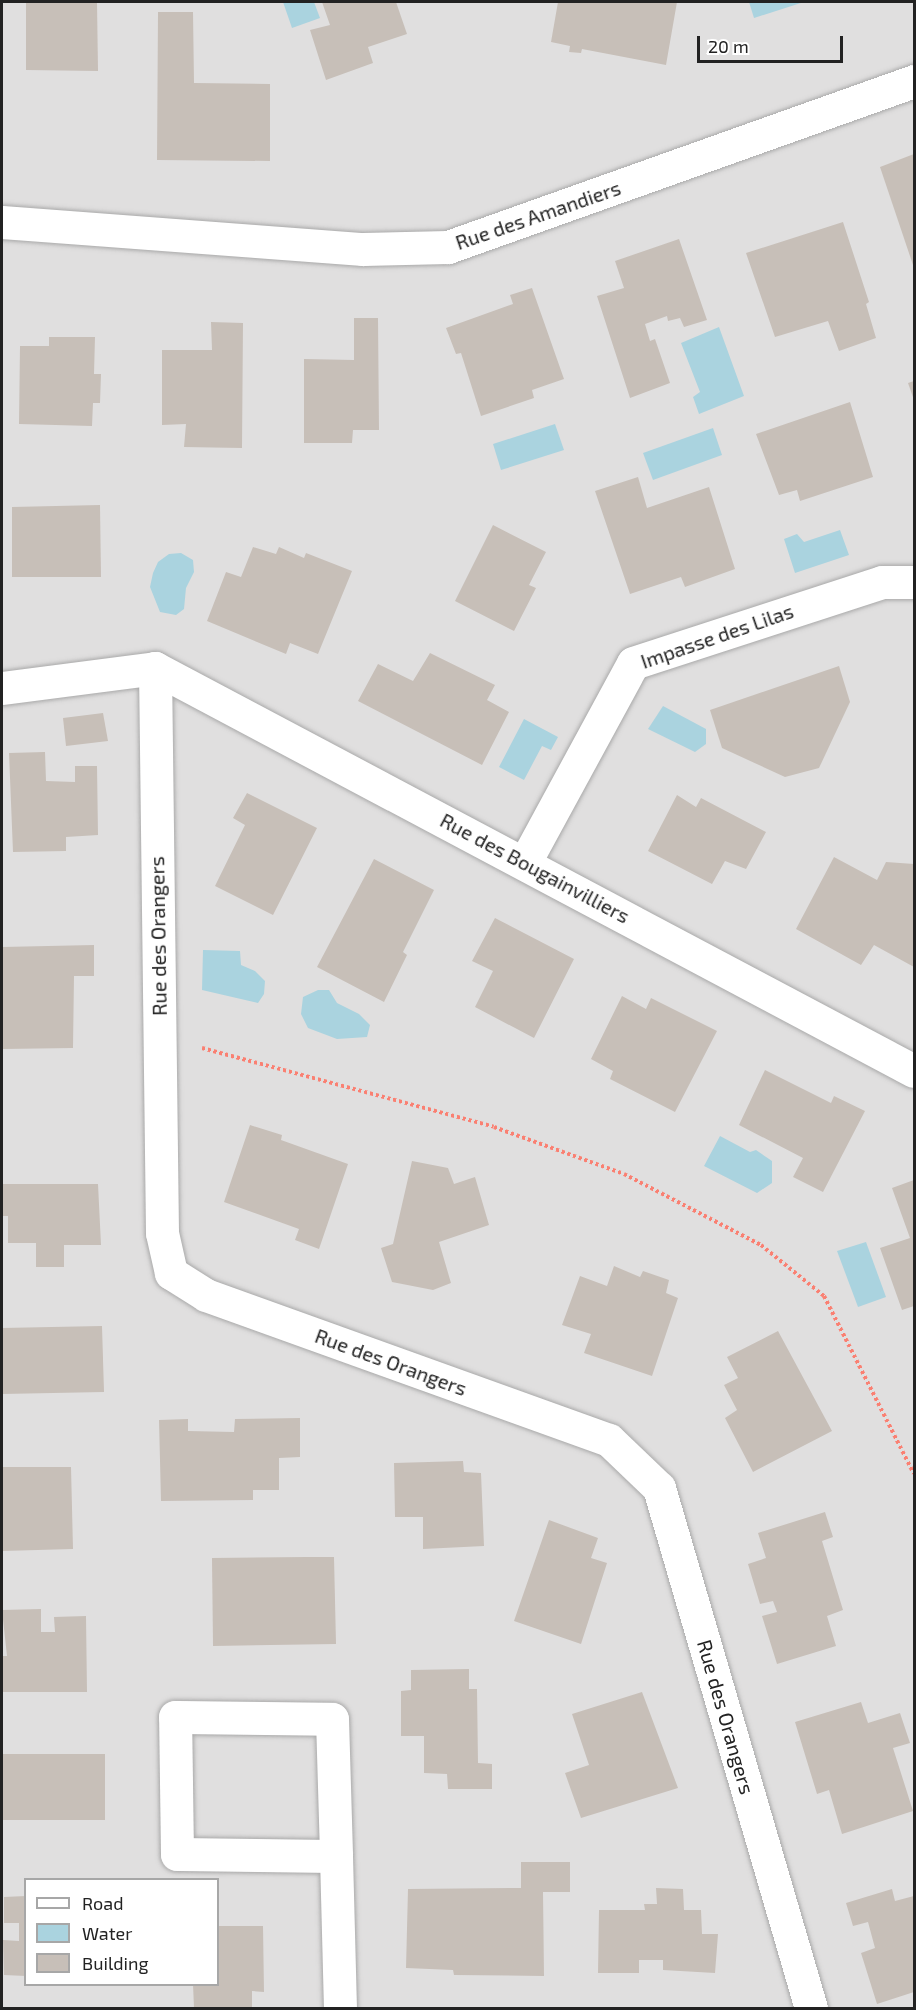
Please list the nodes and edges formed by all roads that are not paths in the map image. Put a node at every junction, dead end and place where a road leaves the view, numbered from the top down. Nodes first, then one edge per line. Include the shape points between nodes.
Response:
1 (915, 81) edge
2 (2, 222) edge
3 (915, 582) edge
4 (155, 668) junction
5 (2, 688) edge
6 (525, 862) junction
7 (915, 1071) edge
8 (336, 1856) junction
9 (340, 2008) edge
10 (811, 2008) edge

1 - 2 street, Rue des Amandiers via 448,247 363,249
3 - 6 street, Impasse des Lilas via 882,582 633,663
4 - 5 street
4 - 6 street, Rue des Bougainvilliers
4 - 10 street, Rue des Orangers via 162,1233 171,1273 206,1295 609,1440 659,1488
6 - 7 street, Rue des Bougainvilliers
8 - 8 street via 332,1719 175,1717 177,1854
8 - 9 street

